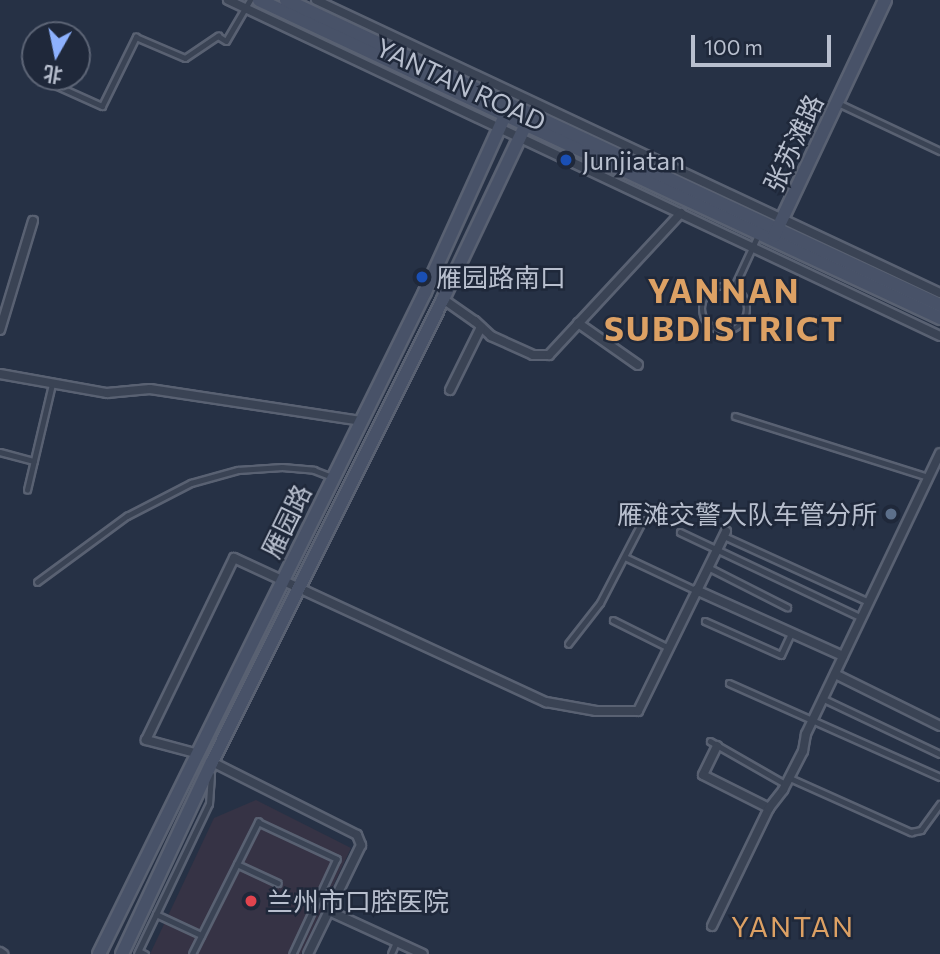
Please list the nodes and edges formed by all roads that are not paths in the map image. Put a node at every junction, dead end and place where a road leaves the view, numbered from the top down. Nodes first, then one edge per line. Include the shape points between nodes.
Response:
1 (228, 0) edge
2 (250, 0) edge
3 (259, 0) edge
4 (286, 0) edge
5 (316, 0) edge
6 (885, 0) edge
7 (243, 8) junction
8 (69, 91) edge
9 (538, 102) junction
10 (837, 103) junction
11 (507, 109) junction
12 (527, 125) junction
13 (499, 127) junction
14 (940, 151) edge
15 (681, 213) junction
16 (33, 221) dead end
17 (778, 229) junction
18 (759, 233) junction
19 (752, 248) junction
20 (767, 254) junction
21 (734, 287) junction
22 (940, 293) edge
23 (443, 299) junction
24 (940, 305) edge
25 (940, 318) edge
26 (578, 323) junction
27 (481, 327) junction
28 (0, 330) edge
29 (940, 336) edge
30 (638, 365) dead end
31 (0, 374) edge
32 (52, 383) junction
33 (450, 390) dead end
34 (735, 416) dead end
35 (361, 421) junction
36 (0, 452) edge
37 (940, 453) edge
38 (34, 461) junction
39 (928, 477) junction
40 (332, 478) junction
41 (27, 490) dead end
42 (643, 520) dead end
43 (680, 532) dead end
44 (725, 534) joint
45 (716, 549) junction
46 (625, 557) junction
47 (707, 566) junction
48 (283, 580) junction
49 (37, 582) dead end
50 (300, 587) junction
51 (696, 590) junction
52 (869, 602) junction
53 (787, 607) dead end
54 (862, 618) junction
55 (612, 620) dead end
56 (705, 621) dead end
57 (791, 634) junction
58 (568, 644) dead end
59 (667, 647) junction
60 (843, 656) junction
61 (835, 674) junction
62 (729, 683) dead end
63 (823, 699) junction
64 (814, 718) junction
65 (940, 726) edge
66 (713, 743) joint
67 (195, 753) junction
68 (940, 754) edge
69 (212, 762) junction
70 (940, 776) edge
71 (788, 781) junction
72 (940, 804) edge
73 (769, 808) junction
74 (237, 864) junction
75 (278, 883) dead end
76 (329, 911) junction
77 (156, 914) junction
78 (712, 926) dead end
79 (201, 935) junction
80 (396, 942) junction
81 (138, 952) edge
82 (99, 954) edge
83 (122, 954) edge
84 (145, 954) edge
85 (192, 954) edge
86 (293, 954) edge
87 (308, 954) edge
88 (391, 954) edge
89 (423, 954) edge

1 - 7 street, YANTAN ROAD
2 - 7 lane
3 - 11 main road, YANTAN ROAD
4 - 11 main road
5 - 9 street, YANTAN ROAD
6 - 10 main road, 张苏滩路
7 - 8 lane via 226,41 218,36 185,58 136,37 102,106
7 - 13 street, YANTAN ROAD
9 - 12 street
9 - 17 street, YANTAN ROAD
10 - 14 lane
10 - 17 main road, 张苏滩路
11 - 12 main road, YANTAN ROAD
11 - 13 main road, 雁园路
12 - 13 street, YANTAN ROAD
12 - 15 street, YANTAN ROAD
12 - 17 main road, YANTAN ROAD
12 - 18 main road, YANTAN ROAD
12 - 23 main road, 雁园路
13 - 35 main road, 雁园路
15 - 19 street, YANTAN ROAD
15 - 26 street
16 - 28 street
17 - 18 main road, YANTAN ROAD
17 - 20 street
17 - 22 street, YANTAN ROAD
17 - 24 main road, YANTAN ROAD
17 - 25 main road, YANTAN ROAD
18 - 19 lane
19 - 20 street, YANTAN ROAD
19 - 21 lane
20 - 29 street, YANTAN ROAD
21 - 21 lane via 716,287 703,300 703,318 716,331 734,331 747,318 747,300
23 - 27 street
23 - 50 main road, 雁园路
26 - 27 street via 549,355 533,355
26 - 30 street
27 - 33 street
31 - 32 street
32 - 35 street via 107,393 149,389
32 - 38 lane
34 - 39 lane
35 - 40 main road, 雁园路
36 - 38 lane
37 - 39 street
38 - 41 lane
39 - 52 street
40 - 48 main road, 雁园路
40 - 49 lane via 314,470 282,467 238,470 191,482 127,516
42 - 46 lane
43 - 45 lane
44 - 45 street
44 - 52 lane
45 - 47 street
45 - 54 lane
46 - 51 lane
46 - 58 lane via 600,603
47 - 51 street
47 - 53 lane
48 - 50 street
48 - 67 main road, 雁园路
48 - 67 street via 234,558 146,740
50 - 59 street via 546,702 638,711
50 - 69 main road, 雁园路
51 - 57 street
51 - 59 street
52 - 54 street
54 - 60 street
55 - 59 lane
56 - 57 lane via 781,655
57 - 60 street
60 - 61 street
61 - 63 street
61 - 65 street
62 - 64 lane
63 - 64 street
63 - 68 lane
64 - 70 lane
64 - 71 street
66 - 71 lane
66 - 73 street via 703,775
67 - 69 main road
67 - 82 main road, 雁园路
69 - 76 street via 357,835 361,845
69 - 77 lane via 209,804
69 - 83 main road, 雁园路
71 - 72 lane via 911,832 921,830
71 - 73 street
73 - 78 street
74 - 75 lane
74 - 79 lane
74 - 86 lane via 258,822 337,859
76 - 80 street
76 - 87 street
77 - 79 lane
77 - 81 lane
79 - 85 lane
80 - 88 lane
80 - 89 street
81 - 84 lane

